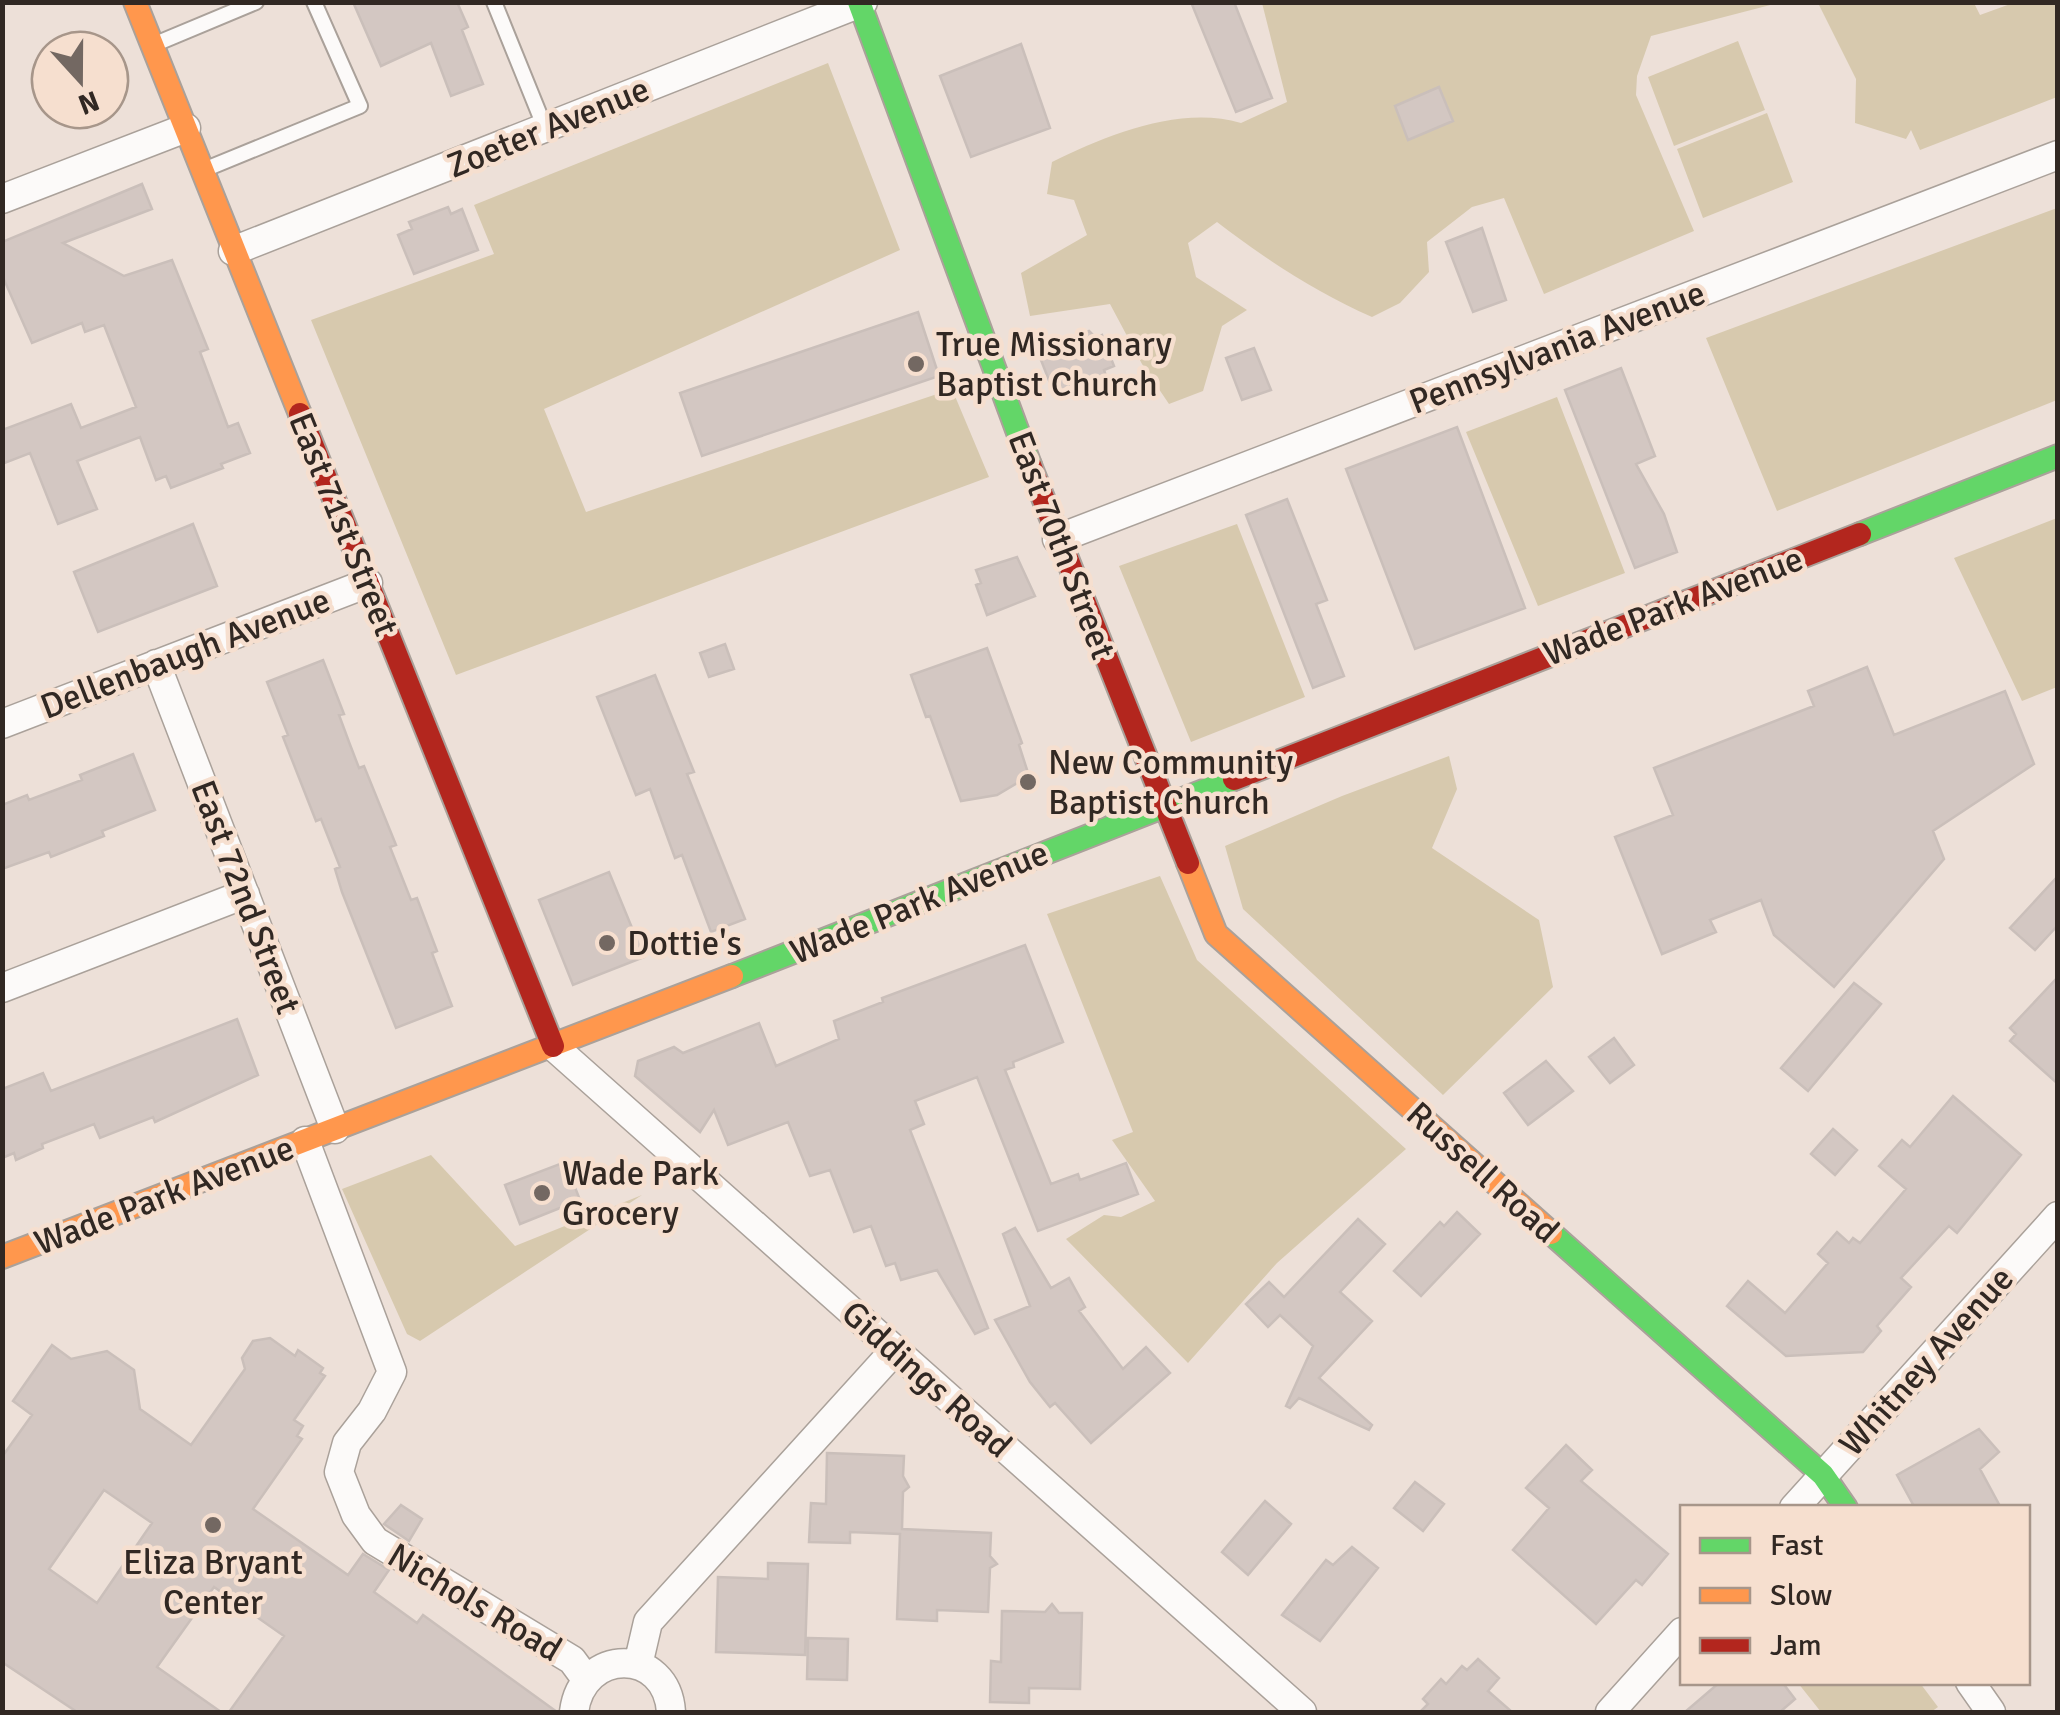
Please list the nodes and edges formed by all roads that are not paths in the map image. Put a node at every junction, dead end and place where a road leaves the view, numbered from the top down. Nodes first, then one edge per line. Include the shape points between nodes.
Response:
1 (135, 2) edge
2 (256, 2) edge
3 (314, 2) edge
4 (494, 2) edge
5 (860, 3) edge
6 (152, 45) junction
7 (186, 128) junction
8 (545, 128) junction
9 (2058, 155) edge
10 (202, 170) junction
11 (2, 198) edge
12 (234, 251) junction
13 (2058, 456) edge
14 (1058, 539) junction
15 (368, 583) junction
16 (156, 664) junction
17 (2, 724) edge
18 (1164, 805) junction
19 (245, 894) junction
20 (2, 988) edge
21 (553, 1046) junction
22 (335, 1130) junction
23 (304, 1141) junction
24 (2058, 1216) edge
25 (2, 1257) edge
26 (895, 1350) junction
27 (1823, 1475) junction
28 (1797, 1505) edge
29 (1844, 1505) edge
30 (1680, 1634) edge
31 (638, 1665) junction
32 (586, 1679) junction
33 (1972, 1685) edge
34 (574, 1712) edge
35 (671, 1712) edge
36 (1302, 1712) edge
37 (1610, 1712) edge
38 (1991, 1712) edge

1 - 6 street, East 71st Street
2 - 6 lane
3 - 10 lane via 360,106
4 - 8 lane
5 - 8 street, Zoeter Avenue
5 - 14 street, East 70th Street
6 - 7 street, East 71st Street
7 - 10 street, East 71st Street
7 - 11 street
8 - 12 street, Zoeter Avenue
9 - 14 street, Pennsylvania Avenue
10 - 12 street, East 71st Street
12 - 15 street, East 71st Street
13 - 18 street, Wade Park Avenue
14 - 18 street, East 70th Street
15 - 16 street, Dellenbaugh Avenue
15 - 21 street, East 71st Street
16 - 17 street, Dellenbaugh Avenue
16 - 19 street, East 72nd Street
18 - 21 street, Wade Park Avenue
18 - 27 street, Russell Road via 1216,934
19 - 20 street
19 - 22 street, East 72nd Street
21 - 22 street, Wade Park Avenue
21 - 26 street, Giddings Road
22 - 23 street, Wade Park Avenue
23 - 25 street, Wade Park Avenue
23 - 32 street, Nichols Road via 392,1372 347,1444 339,1472 356,1515 375,1541 572,1660
24 - 27 street, Whitney Avenue
26 - 31 street via 648,1622
26 - 36 street, Giddings Road
27 - 28 street, Whitney Avenue
27 - 29 street, Russell Road
30 - 37 street
31 - 32 street, Nichols Road via 619,1663
31 - 35 street via 655,1674
32 - 34 street, Nichols Road
33 - 38 street

